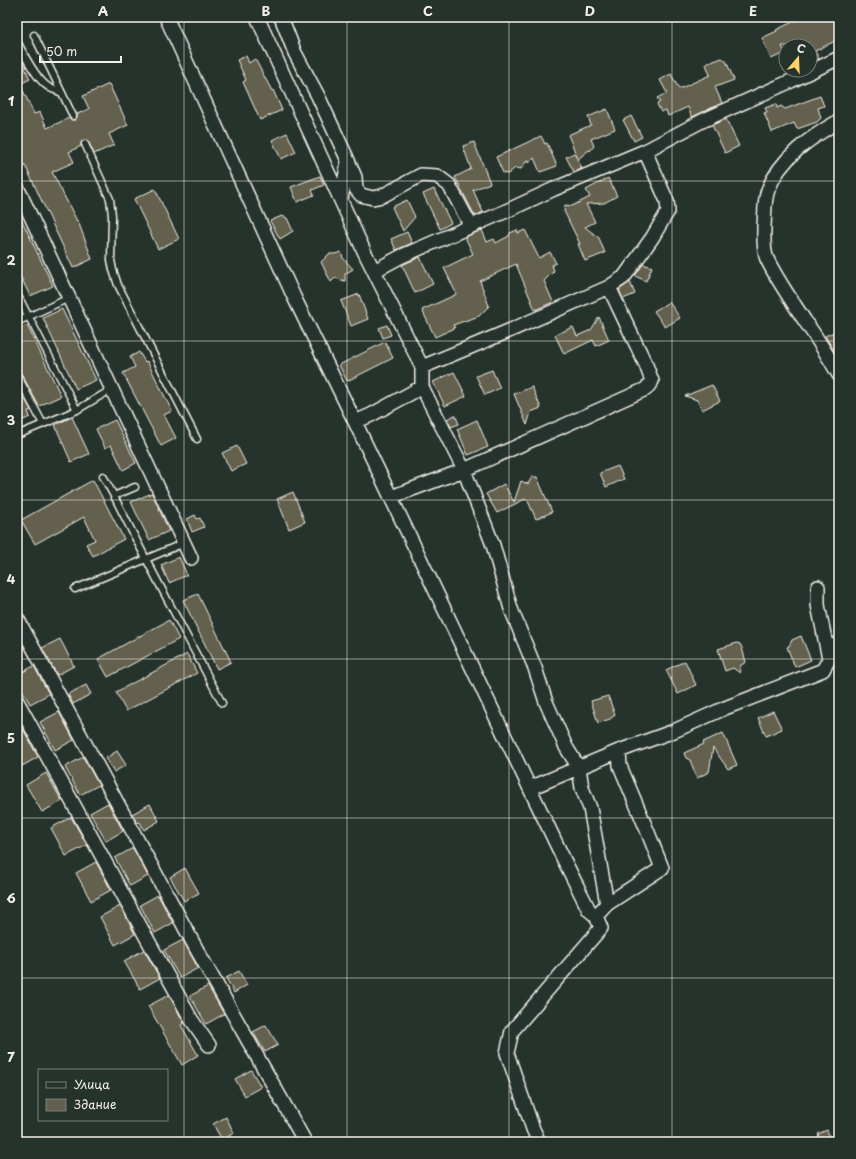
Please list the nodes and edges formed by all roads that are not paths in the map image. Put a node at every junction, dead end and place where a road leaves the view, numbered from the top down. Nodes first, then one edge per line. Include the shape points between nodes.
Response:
1 (166, 17) edge
2 (256, 17) edge
3 (281, 17) edge
4 (34, 35) dead end
5 (17, 41) edge
6 (272, 50) junction
7 (839, 58) edge
8 (303, 68) junction
9 (62, 93) junction
10 (73, 116) dead end
11 (839, 121) edge
12 (85, 144) dead end
13 (645, 151) junction
14 (348, 162) junction
15 (17, 187) edge
16 (341, 199) junction
17 (471, 226) junction
18 (374, 271) junction
19 (609, 287) junction
20 (17, 294) edge
21 (69, 298) junction
22 (29, 317) junction
23 (17, 322) edge
24 (422, 367) junction
25 (17, 375) edge
26 (839, 375) edge
27 (422, 387) junction
28 (112, 389) junction
29 (77, 410) junction
30 (355, 422) junction
31 (43, 424) junction
32 (17, 435) edge
33 (197, 439) dead end
34 (464, 470) junction
35 (103, 476) dead end
36 (135, 487) dead end
37 (114, 496) junction
38 (392, 497) junction
39 (184, 543) junction
40 (191, 558) dead end
41 (146, 559) junction
42 (818, 587) dead end
43 (75, 589) dead end
44 (17, 618) edge
45 (833, 646) edge
46 (17, 701) edge
47 (222, 703) dead end
48 (619, 751) junction
49 (579, 768) junction
50 (530, 788) junction
51 (607, 904) junction
52 (596, 916) junction
53 (210, 1044) dead end
54 (304, 1142) edge
55 (539, 1142) edge

1 - 30 street via 294,297
2 - 6 street
3 - 8 street
4 - 9 lane
5 - 9 lane via 44,84
6 - 8 street
6 - 16 street
7 - 13 street via 702,121
8 - 14 street
9 - 10 lane
11 - 26 street via 794,152 778,172 768,190 764,236 766,257
12 - 33 lane via 110,199 111,260 118,285
13 - 17 street
13 - 19 street via 667,201 668,211 624,277
14 - 16 street
14 - 17 street via 355,177 356,189 361,194 373,198 382,196 422,175 437,176 449,185
15 - 21 street via 23,206
16 - 18 street
17 - 18 street
18 - 24 street
19 - 24 street
19 - 34 street via 652,382 646,389
20 - 22 lane
21 - 22 lane
21 - 28 street
22 - 23 lane
22 - 29 lane
24 - 27 street
25 - 31 lane
27 - 30 street
27 - 34 street
28 - 29 lane
28 - 39 street
29 - 31 lane
30 - 38 street
31 - 32 lane
34 - 38 street
34 - 49 street via 493,545 511,609 546,702 566,747
35 - 37 lane
36 - 37 lane
37 - 41 lane
38 - 50 street
39 - 40 street
39 - 41 lane
41 - 43 lane
41 - 47 lane
42 - 45 street via 818,605
44 - 54 street
45 - 48 street via 830,659 823,670
46 - 53 street via 191,1019
48 - 49 street
48 - 51 street via 620,766 662,868
49 - 50 street
49 - 51 street via 582,788 590,808
50 - 52 street via 589,910
51 - 52 street
52 - 55 street via 601,928 512,1031 507,1053

